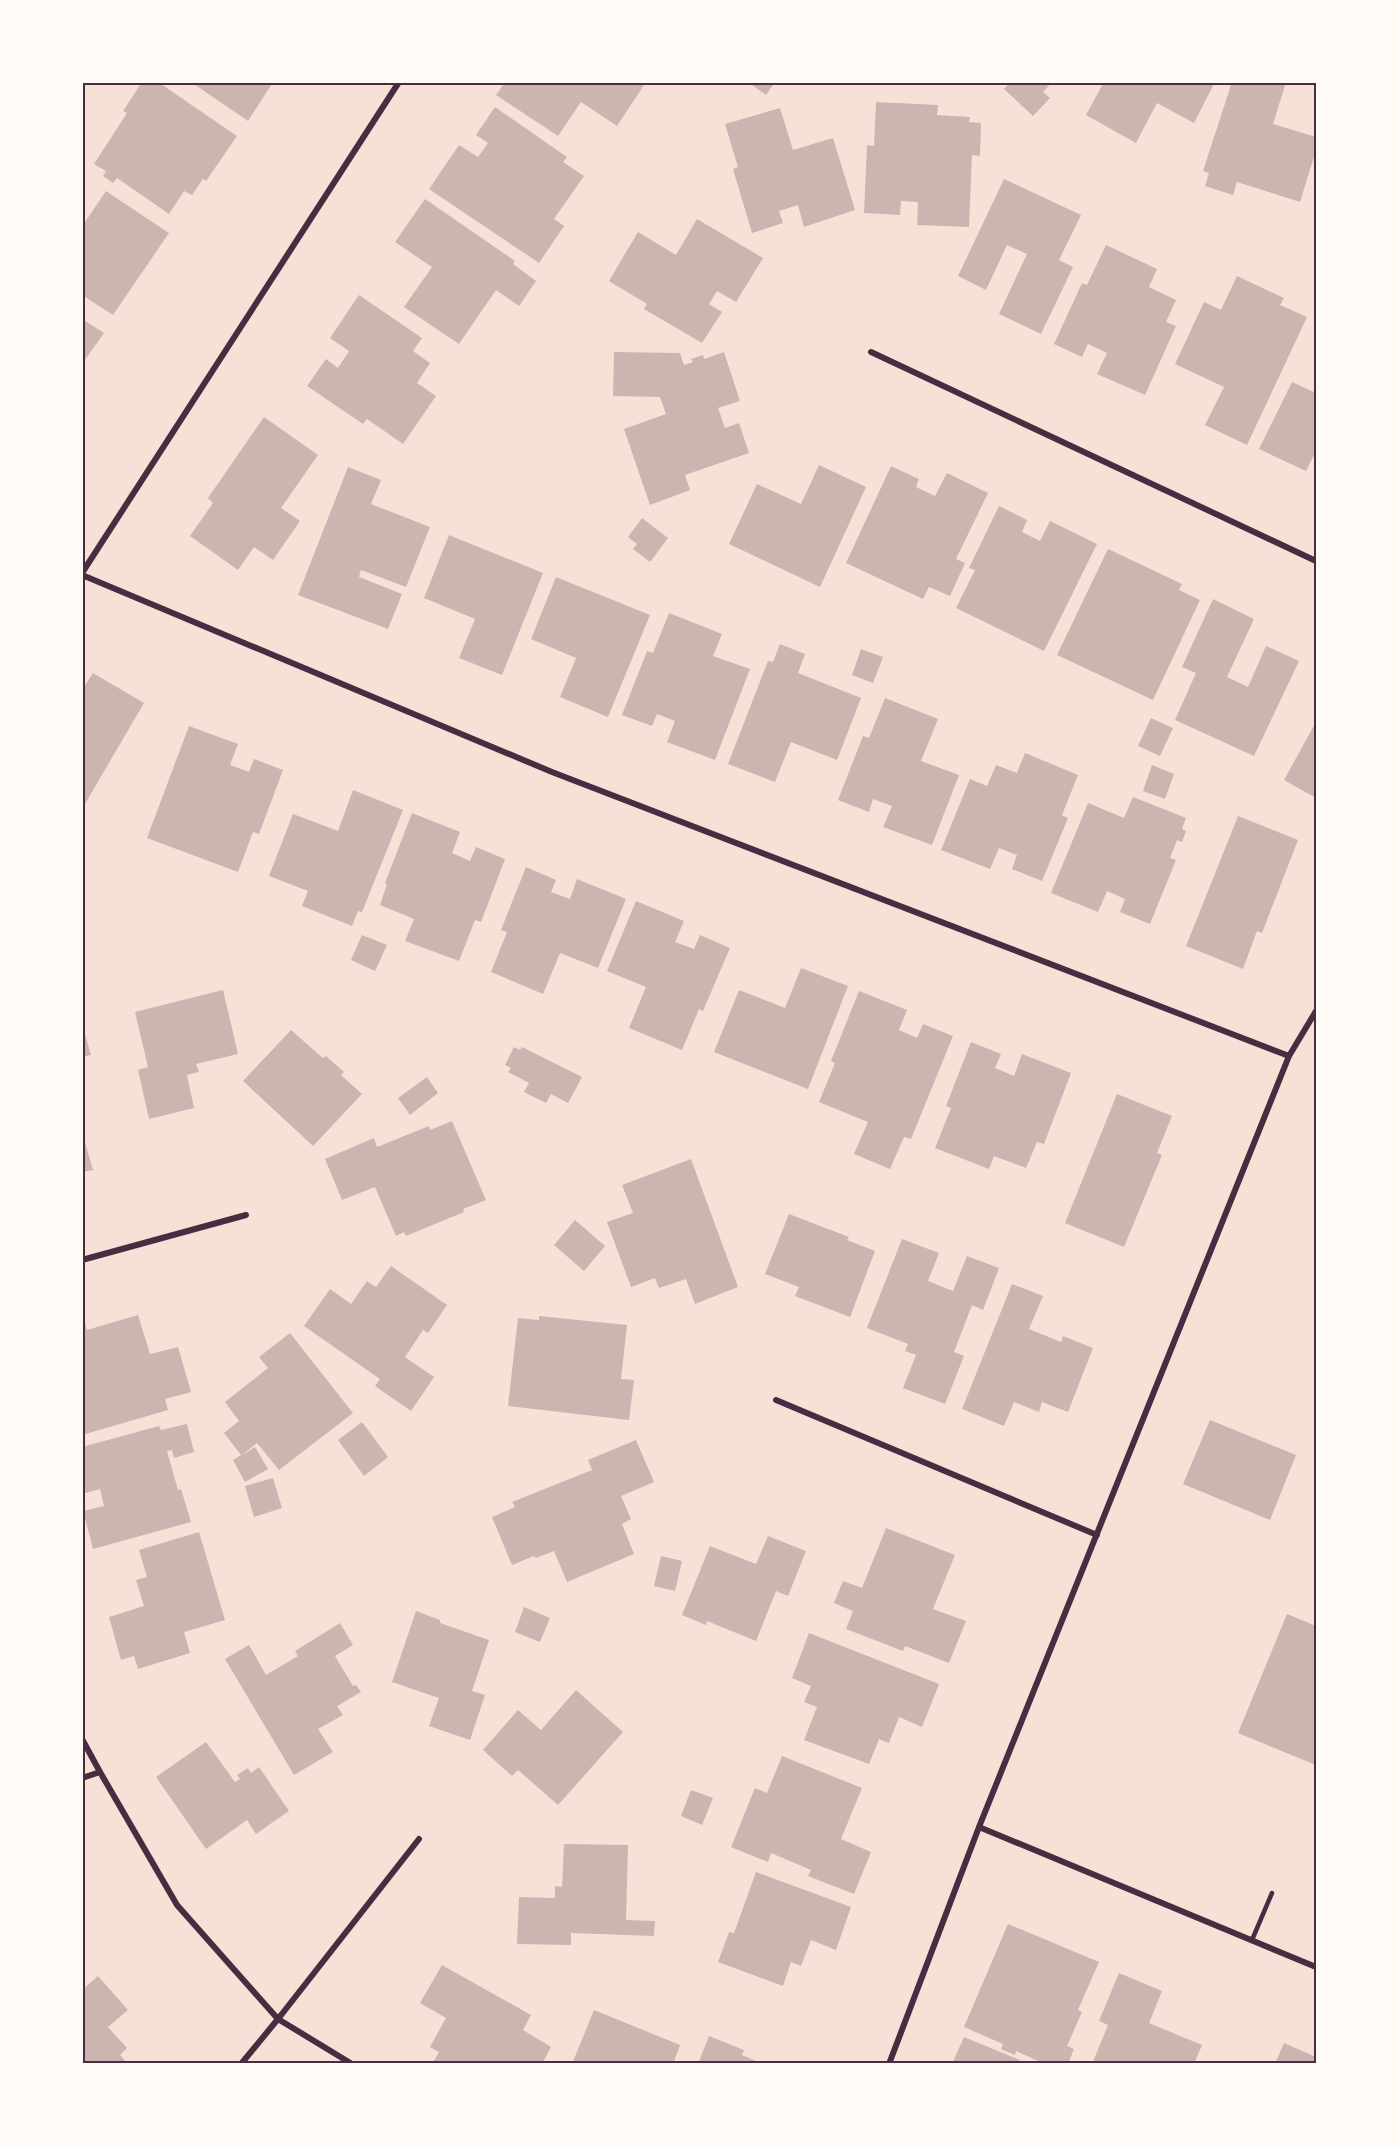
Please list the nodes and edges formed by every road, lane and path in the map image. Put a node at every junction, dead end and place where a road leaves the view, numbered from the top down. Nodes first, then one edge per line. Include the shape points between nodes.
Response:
1 (399, 82) edge
2 (871, 352) dead end
3 (1317, 561) edge
4 (82, 574) edge
5 (1317, 1011) edge
6 (1288, 1056) junction
7 (246, 1215) dead end
8 (82, 1260) edge
9 (776, 1400) dead end
10 (1097, 1534) junction
11 (82, 1739) edge
12 (100, 1772) junction
13 (82, 1778) edge
14 (979, 1827) junction
15 (419, 1839) dead end
16 (1272, 1893) dead end
17 (1252, 1940) junction
18 (1317, 1966) edge
19 (278, 2019) junction
20 (241, 2064) edge
21 (351, 2064) edge
22 (889, 2064) edge

1 - 4 street
2 - 3 street
4 - 6 street via 552,772
5 - 6 street
6 - 10 street
7 - 8 street
9 - 10 street
10 - 14 street
11 - 12 street
12 - 13 street
12 - 19 street via 177,1905
14 - 17 street
14 - 22 street
15 - 19 street
16 - 17 lane
17 - 18 street
19 - 20 street
19 - 21 street

